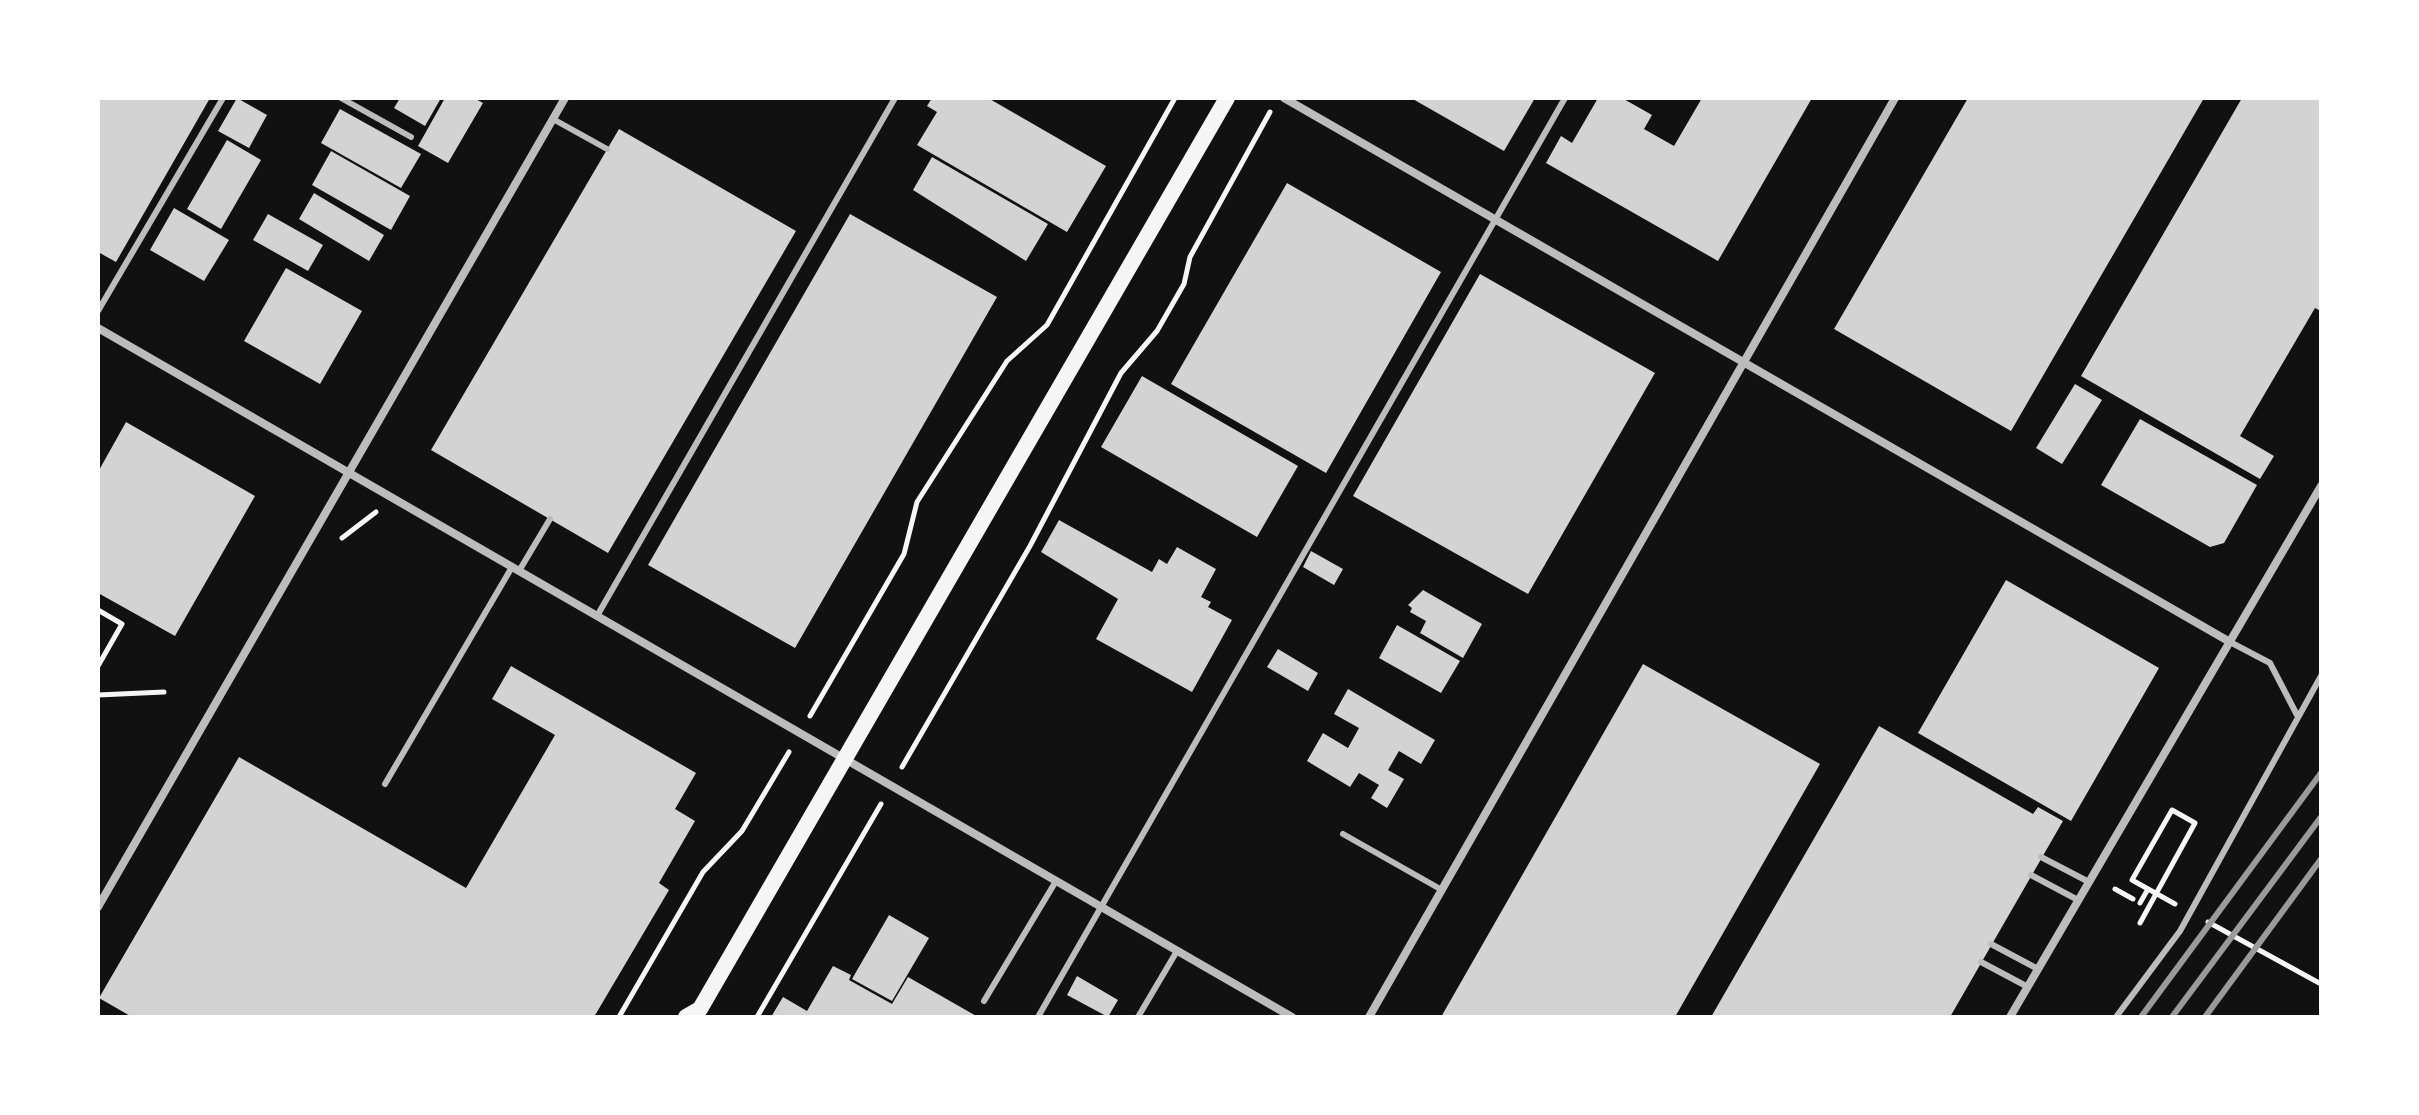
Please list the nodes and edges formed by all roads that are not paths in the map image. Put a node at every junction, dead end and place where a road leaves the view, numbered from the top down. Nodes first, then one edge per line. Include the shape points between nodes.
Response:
1 (223, 98) edge
2 (341, 98) edge
3 (565, 98) edge
4 (895, 98) edge
5 (1227, 98) edge
6 (1284, 98) edge
7 (1565, 98) edge
8 (1895, 98) edge
9 (553, 119) junction
10 (411, 137) dead end
11 (607, 149) dead end
12 (1496, 220) junction
13 (98, 311) edge
14 (98, 328) edge
15 (1744, 363) junction
16 (350, 474) junction
17 (2321, 486) edge
18 (550, 519) dead end
19 (515, 569) junction
20 (597, 616) junction
21 (2230, 642) junction
22 (2321, 676) edge
23 (2297, 715) junction
24 (846, 759) junction
25 (385, 784) dead end
26 (1343, 834) dead end
27 (2041, 857) dead end
28 (2031, 875) dead end
29 (1056, 881) junction
30 (2089, 882) junction
31 (1442, 890) junction
32 (2078, 900) junction
33 (98, 907) edge
34 (1102, 907) junction
35 (1991, 944) dead end
36 (1177, 951) junction
37 (1981, 962) dead end
38 (2038, 969) junction
39 (2028, 987) junction
40 (984, 1001) dead end
41 (695, 1014) edge
42 (1038, 1017) edge
43 (1138, 1017) edge
44 (1292, 1017) edge
45 (1369, 1017) edge
46 (2010, 1017) edge
47 (2116, 1017) edge

1 - 13 lane
2 - 10 lane
3 - 9 street
4 - 20 lane
5 - 24 main road
6 - 12 street
7 - 12 lane
8 - 15 street
9 - 11 lane
9 - 16 street
12 - 15 street
12 - 34 lane
14 - 16 street
15 - 21 street
15 - 31 street
16 - 19 street
16 - 33 street
17 - 21 street
18 - 19 lane
19 - 20 street
19 - 25 lane
20 - 24 street
21 - 23 lane via 2270,663
21 - 30 street
22 - 23 lane
23 - 47 lane via 2180,931
24 - 29 street
24 - 41 main road
26 - 31 lane
27 - 30 lane
28 - 32 lane
29 - 34 street
29 - 40 lane
30 - 32 street
31 - 45 street
32 - 38 street
34 - 36 street
34 - 42 lane
35 - 38 lane
36 - 43 lane
36 - 44 street
37 - 39 lane
38 - 39 street
39 - 46 street

